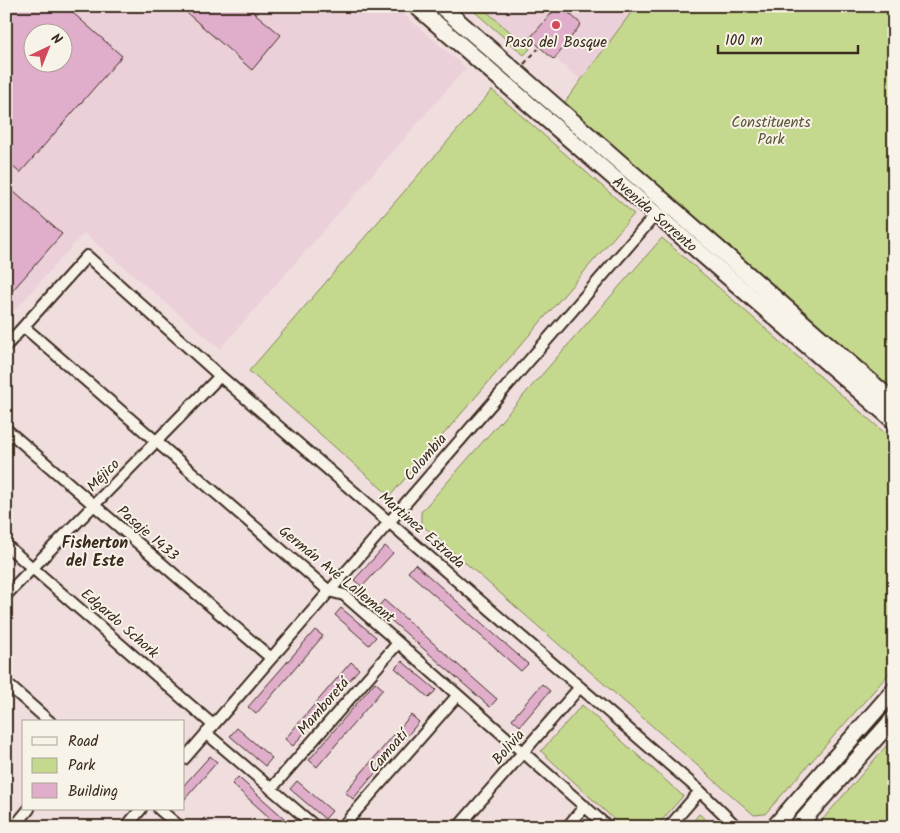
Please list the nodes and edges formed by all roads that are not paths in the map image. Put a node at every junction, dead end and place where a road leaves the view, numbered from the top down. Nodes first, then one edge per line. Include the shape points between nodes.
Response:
1 (416, 6) edge
2 (441, 6) edge
3 (650, 221) dead end
4 (24, 327) junction
5 (6, 346) edge
6 (220, 376) junction
7 (894, 402) edge
8 (894, 421) edge
9 (6, 429) edge
10 (156, 443) junction
11 (93, 506) junction
12 (390, 521) junction
13 (6, 545) edge
14 (33, 568) junction
15 (330, 591) junction
16 (6, 595) edge
17 (398, 643) junction
18 (271, 658) junction
19 (6, 682) edge
20 (580, 687) junction
21 (894, 690) edge
22 (458, 696) junction
23 (894, 718) edge
24 (48, 720) edge
25 (210, 729) junction
26 (523, 753) junction
27 (185, 758) edge
28 (271, 789) junction
29 (700, 791) junction
30 (585, 806) junction
31 (28, 810) edge
32 (140, 810) edge
33 (161, 810) edge
34 (14, 827) edge
35 (126, 827) edge
36 (180, 827) edge
37 (316, 827) edge
38 (342, 827) edge
39 (458, 827) edge
40 (567, 827) edge
41 (608, 827) edge
42 (669, 827) edge
43 (737, 827) edge
44 (774, 827) edge
45 (797, 827) edge

1 - 8 main road, Avenida Sorrento
2 - 7 main road, Avenida Sorrento
3 - 12 street, Colombia
4 - 5 street
4 - 6 street, Martinez Estrada via 87,256
4 - 10 street, Germán Avé Lallemant
6 - 10 street, Méjico
6 - 12 street, Martinez Estrada
9 - 11 street, Pasaje 1433
10 - 11 street, Méjico
10 - 15 street, Germán Avé Lallemant
11 - 14 street, Méjico
11 - 18 street, Pasaje 1433
12 - 15 street, Colombia
12 - 20 street, Martinez Estrada
13 - 14 street, Edgardo Schork
14 - 16 street, Méjico
14 - 25 street, Edgardo Schork
15 - 17 street, Germán Avé Lallemant via 344,596
15 - 18 street, Colombia
17 - 22 street, Germán Avé Lallemant
17 - 28 street, Mamboretá
18 - 25 street, Colombia
19 - 24 street
20 - 26 street, Bolivia
20 - 29 street, Martinez Estrada
21 - 44 main road
22 - 26 street, Germán Avé Lallemant
22 - 38 street, Camoatí
23 - 45 main road
25 - 27 street, Colombia
25 - 28 street, Edgardo Schork
26 - 30 street, Germán Avé Lallemant
26 - 39 street, Bolivia
28 - 37 street, Edgardo Schork
29 - 42 street
29 - 43 street, Martinez Estrada
30 - 40 street
30 - 41 street, Germán Avé Lallemant
31 - 34 street
32 - 35 street
33 - 36 street

